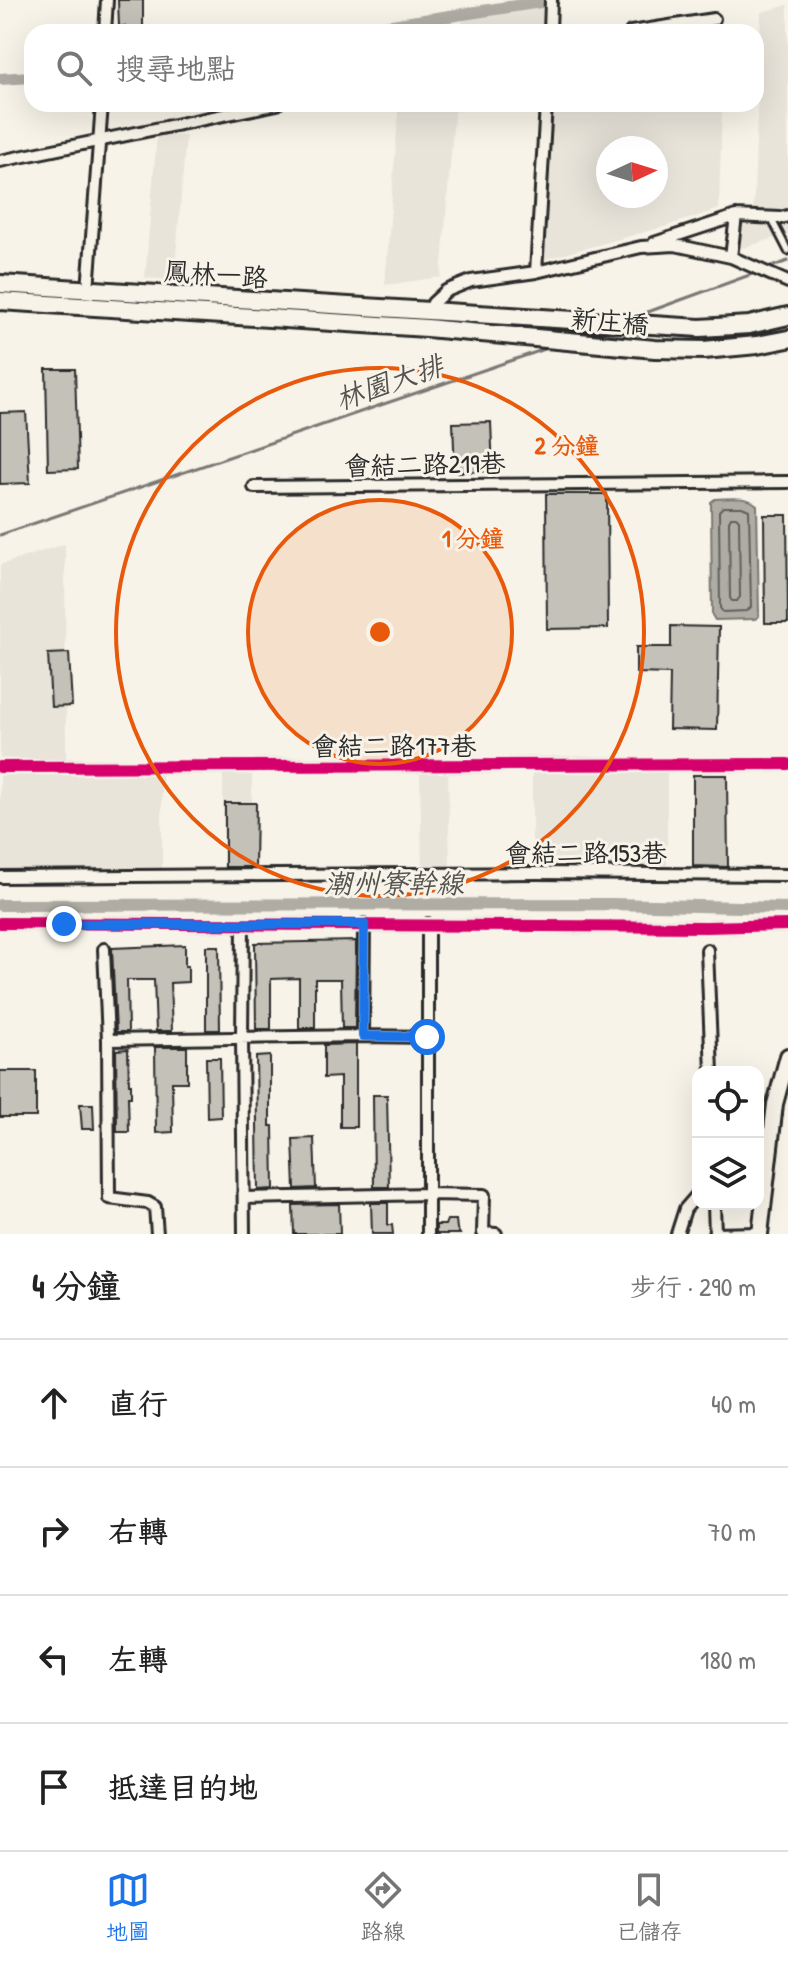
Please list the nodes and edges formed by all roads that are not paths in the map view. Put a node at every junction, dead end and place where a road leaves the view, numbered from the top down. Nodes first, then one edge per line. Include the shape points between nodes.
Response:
1 (107, 0) edge
2 (551, 0) edge
3 (714, 19) dead end
4 (106, 24) edge
5 (550, 24) edge
6 (682, 24) edge
7 (102, 112) edge
8 (238, 112) edge
9 (546, 112) edge
10 (100, 140) junction
11 (0, 161) edge
12 (736, 216) junction
13 (788, 216) edge
14 (771, 217) junction
15 (641, 247) junction
16 (787, 249) edge
17 (731, 257) junction
18 (536, 272) junction
19 (786, 281) edge
20 (0, 284) edge
21 (88, 290) junction
22 (0, 301) edge
23 (788, 316) edge
24 (428, 320) junction
25 (788, 339) edge
26 (788, 482) edge
27 (254, 487) dead end
28 (788, 764) edge
29 (0, 767) edge
30 (788, 875) edge
31 (0, 877) edge
32 (0, 923) edge
33 (243, 924) junction
34 (364, 924) junction
35 (428, 924) junction
36 (788, 925) edge
37 (104, 949) dead end
38 (707, 950) dead end
39 (363, 1036) junction
40 (427, 1037) junction
41 (242, 1038) junction
42 (108, 1040) junction
43 (788, 1056) edge
44 (712, 1066) edge
45 (429, 1194) junction
46 (244, 1198) junction
47 (692, 1201) edge
48 (714, 1210) edge
49 (760, 1233) edge
50 (157, 1234) edge
51 (244, 1234) edge
52 (428, 1234) edge
53 (483, 1234) edge
54 (496, 1234) edge
55 (677, 1234) edge
56 (715, 1234) edge

1 - 4 street
2 - 5 street
3 - 6 street
7 - 10 street
8 - 10 street
9 - 18 street
10 - 11 street
10 - 21 street
12 - 14 street
12 - 15 street
12 - 17 street
13 - 14 street
14 - 16 lane
15 - 17 street via 675,245
15 - 18 street
17 - 19 street
18 - 24 street via 471,281 446,291 433,303
20 - 21 main road, 鳳林一路
21 - 24 main road, 鳳林一路
22 - 24 main road, 鳳林一路
23 - 24 main road, 新庄橋 via 700,328
24 - 25 main road, 新庄橋 via 655,349 704,350
26 - 27 street, 會結二路219巷
28 - 29 street, 會結二路177巷
30 - 31 street, 會結二路153巷
32 - 33 street
33 - 34 street
33 - 41 street
34 - 35 street
34 - 39 street
35 - 36 street
35 - 40 street
37 - 42 street
38 - 44 street
39 - 40 street
39 - 41 street
40 - 45 street
41 - 42 street
41 - 46 street
42 - 50 street via 109,1198 155,1207
43 - 49 street via 775,1104
45 - 46 street
45 - 52 street
45 - 53 street via 484,1195
46 - 51 street
47 - 55 street
48 - 56 street
49 - 56 street
53 - 54 street

